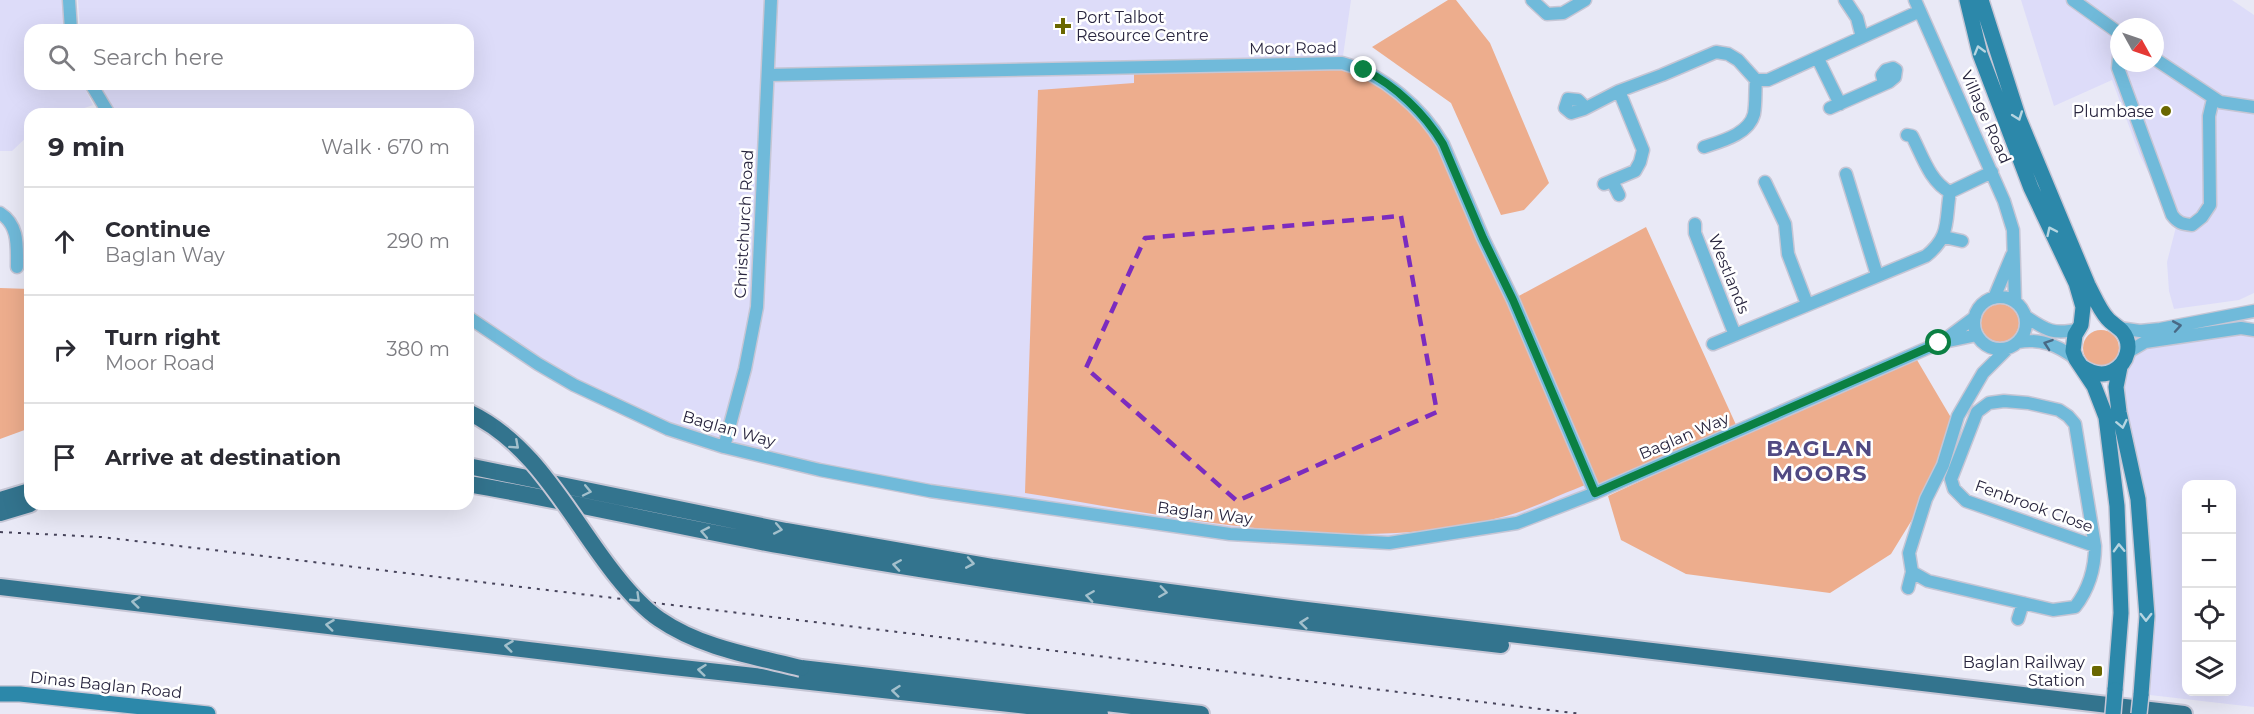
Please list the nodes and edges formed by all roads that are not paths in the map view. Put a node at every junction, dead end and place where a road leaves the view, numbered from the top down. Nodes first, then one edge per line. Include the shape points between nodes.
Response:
1 (69, 0) edge
2 (771, 0) edge
3 (1532, 0) edge
4 (1585, 0) edge
5 (1845, 0) edge
6 (1967, 0) edge
7 (1981, 0) edge
8 (2073, 0) edge
9 (1918, 6) edge
10 (71, 24) edge
11 (2110, 27) edge
12 (1862, 37) junction
13 (1818, 59) junction
14 (2164, 64) edge
15 (2119, 72) edge
16 (768, 75) junction
17 (1756, 80) junction
18 (1889, 82) dead end
19 (95, 90) edge
20 (1618, 91) junction
21 (2213, 99) junction
22 (2254, 106) edge
23 (105, 108) edge
24 (1584, 109) dead end
25 (1907, 135) dead end
26 (1707, 142) dead end
27 (1992, 172) junction
28 (1846, 174) dead end
29 (1765, 182) dead end
30 (1950, 192) junction
31 (1619, 195) dead end
32 (0, 213) edge
33 (1695, 224) dead end
34 (1944, 237) junction
35 (1962, 241) dead end
36 (2013, 251) junction
37 (14, 262) dead end
38 (1877, 275) junction
39 (1994, 298) junction
40 (2015, 302) junction
41 (1808, 304) junction
42 (2254, 311) edge
43 (2025, 316) junction
44 (1975, 317) junction
45 (474, 321) edge
46 (2119, 328) junction
47 (2080, 329) junction
48 (2254, 330) edge
49 (1735, 335) junction
50 (1977, 335) junction
51 (1939, 343) junction
52 (1713, 344) dead end
53 (2013, 345) junction
54 (1987, 346) junction
55 (2128, 352) junction
56 (2079, 363) junction
57 (2120, 367) junction
58 (1983, 373) junction
59 (474, 415) edge
60 (724, 447) junction
61 (474, 467) edge
62 (474, 485) edge
63 (1595, 493) junction
64 (24, 496) edge
65 (24, 498) edge
66 (0, 500) edge
67 (0, 513) edge
68 (2095, 546) junction
69 (1912, 572) junction
70 (0, 587) edge
71 (1908, 588) dead end
72 (2023, 603) junction
73 (2018, 620) dead end
74 (0, 694) edge
75 (208, 714) edge
76 (1101, 714) edge
77 (1200, 714) edge
78 (2092, 714) edge
79 (2113, 714) edge
80 (2139, 714) edge
81 (2184, 714) edge

1 - 10 street
2 - 16 street, Christchurch Road
3 - 4 street via 1547,14 1563,13
5 - 12 street via 1857,18
47 -> 6 main road via 2083,307 2076,284 2027,177 1980,54
7 -> 46 main road via 2019,119 2088,285 2108,320
8 - 11 street
9 - 12 street
9 - 27 street, Village Road
12 - 13 street
13 - 17 street via 1768,80
13 - 18 street via 1835,106
14 - 21 street
15 - 21 street via 2172,215 2183,224 2192,225 2210,205 2209,116
16 - 60 street, Christchurch Road via 757,307 746,369
16 - 63 street, Moor Road via 1342,63 1372,74 1413,108 1443,144
17 - 20 street via 1738,60 1716,52
17 - 26 street via 1750,124 1741,132
19 - 23 street
20 - 24 street
20 - 31 street via 1643,150 1635,171 1608,183
21 - 22 street via 2228,105
25 - 30 street via 1912,136 1934,179
27 - 30 street
27 - 36 street, Village Road via 2013,230
28 - 38 street
29 - 41 street via 1785,224 1788,254
30 - 34 street
32 - 37 street via 13,226
33 - 49 street, Westlands via 1695,233
34 - 35 street
34 - 38 street, Westlands via 1926,256
36 - 39 street, Village Road
36 - 40 street, Village Road
38 - 41 street, Westlands
39 - 40 street
39 - 44 street via 1982,305
40 - 43 street
41 - 49 street, Westlands
46 -> 42 street via 2160,329
43 - 47 street via 2055,333
43 - 53 street via 2025,330
44 - 50 street
44 - 51 street, Baglan Way
45 - 60 street, Baglan Way via 574,385 668,429
46 - 55 main road via 2126,338
47 - 56 main road via 2073,343
48 - 55 street via 2241,328 2145,342
49 - 52 street, Westlands
50 - 51 street, Baglan Way
50 - 54 street
51 - 63 street, Baglan Way
53 - 54 street via 2001,350
56 -> 53 street via 2065,350 2042,341
53 - 58 street
54 - 58 street
55 - 57 main road
56 - 57 main road via 2090,372 2101,374
79 -> 56 main road, bridge via 2121,613 2117,506 2102,400
57 -> 80 main road, bridge via 2116,387 2138,499 2147,616
58 - 69 street via 1958,416 1926,499 1909,553
59 -> 77 highway, bridge via 498,429 524,453 632,596 658,619 693,639 801,668
60 - 63 street, Baglan Way via 930,491 1230,534 1389,543 1517,523
61 -> 81 highway via 798,533 1117,586
78 -> 62 highway via 1104,598 784,546
64 - 66 highway
65 - 67 highway
68 - 68 street, Fenbrook Close via 2075,424 2068,416 2059,410 2004,401 1989,403 1977,412 1951,479 1954,489 1966,501
68 - 72 street, Fenbrook Close via 2095,566 2075,608 2053,610
69 - 71 street
69 - 72 street, Fenbrook Close via 1928,581
76 -> 70 highway
72 - 73 street
74 - 75 main road, Dinas Baglan Road

